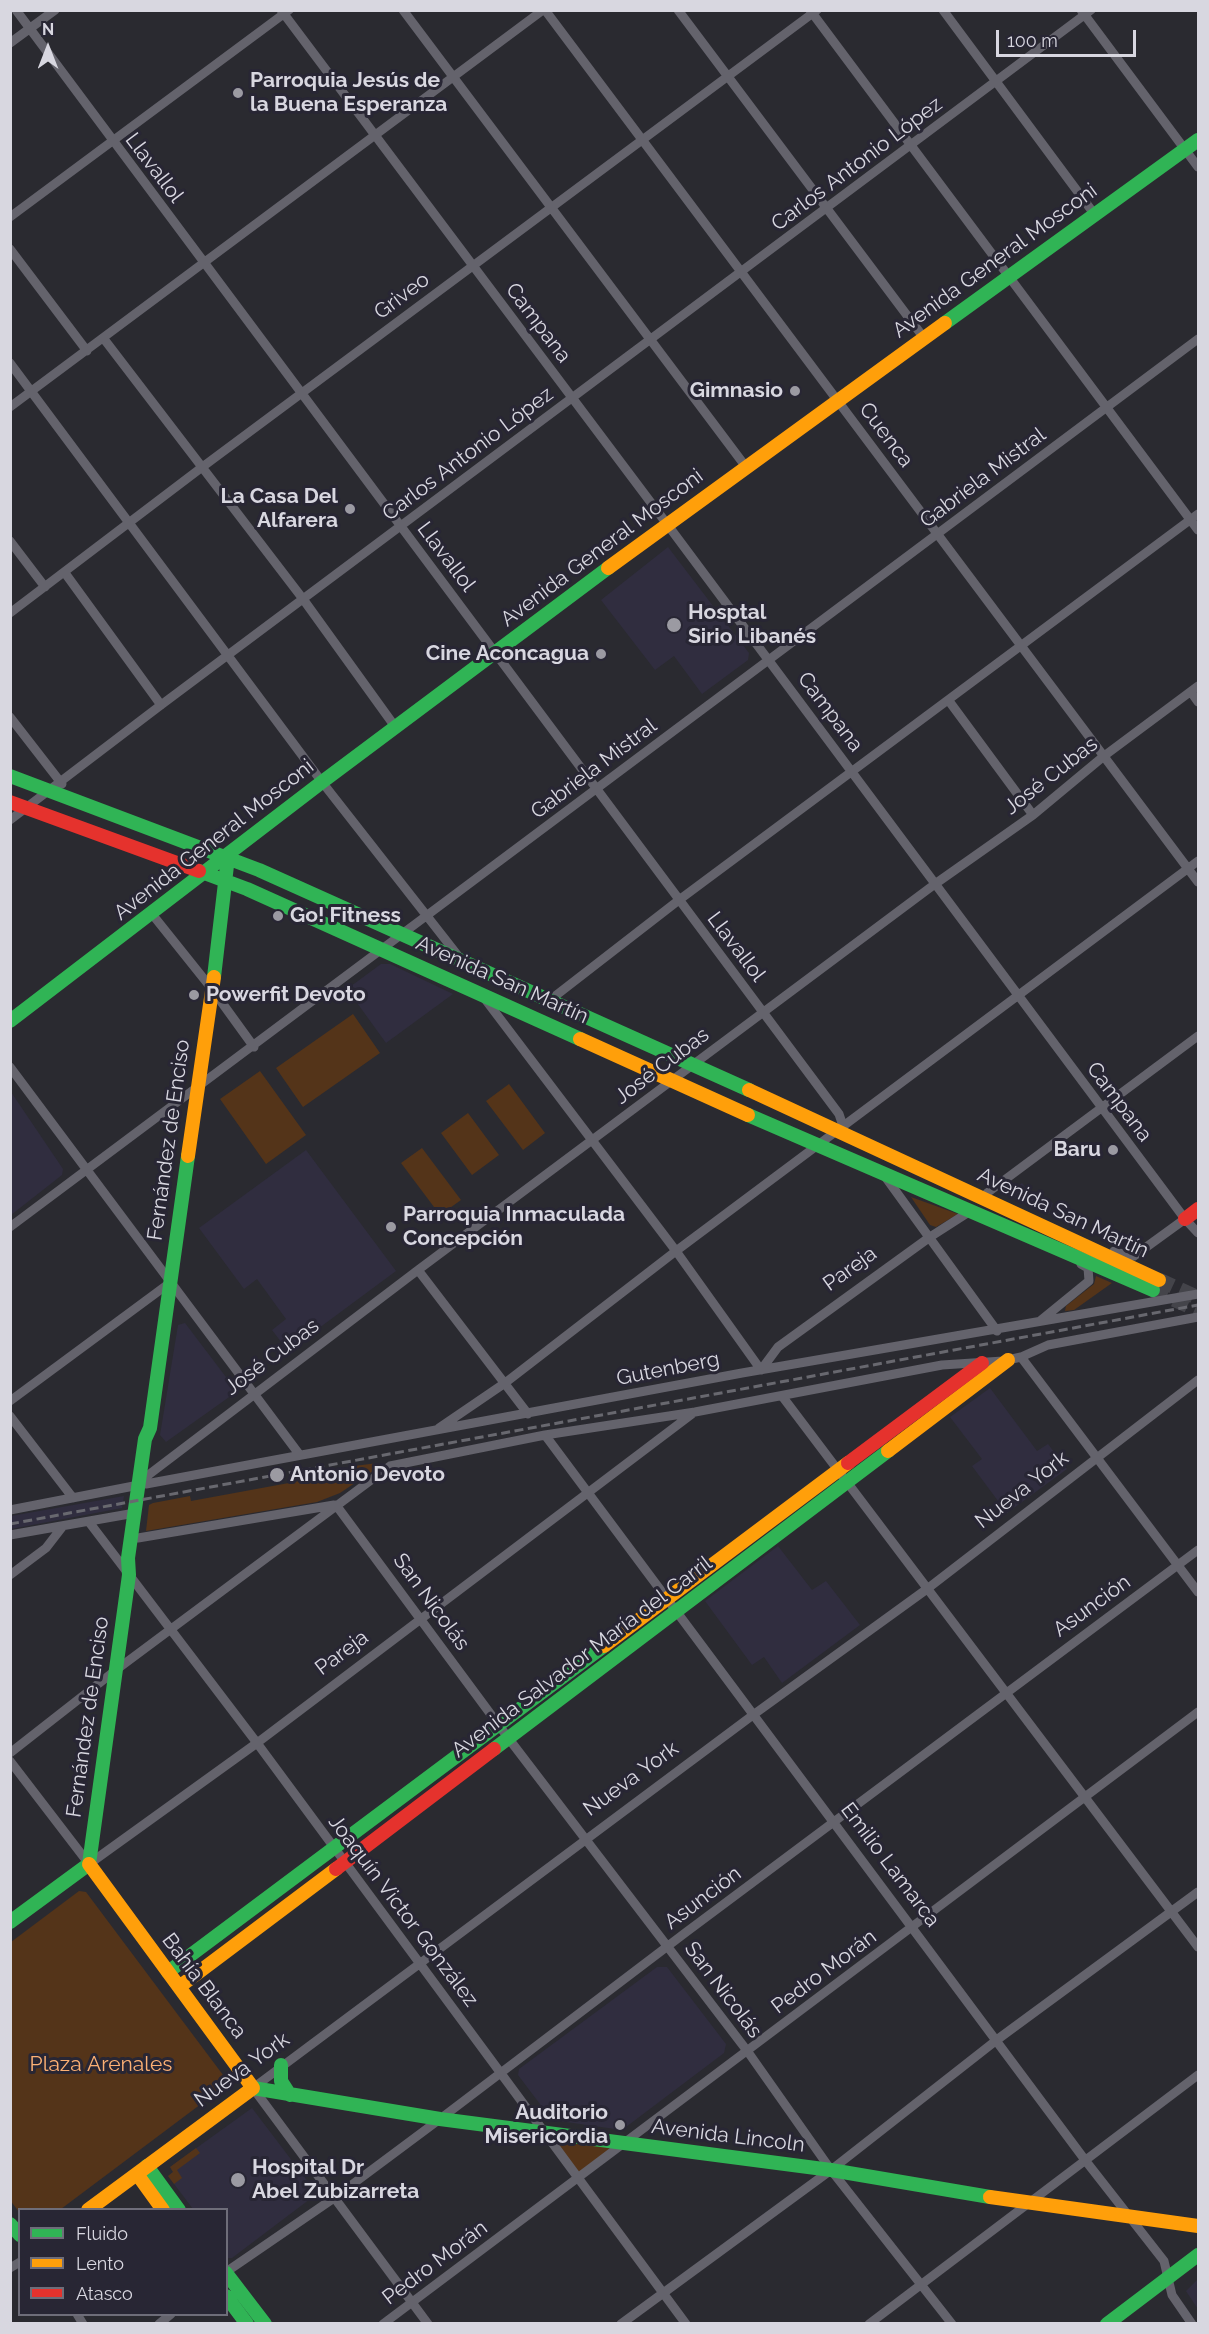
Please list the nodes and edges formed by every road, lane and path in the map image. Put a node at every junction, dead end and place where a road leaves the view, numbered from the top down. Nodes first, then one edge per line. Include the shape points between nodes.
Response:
1 (16, 10) edge
2 (55, 10) edge
3 (403, 10) edge
4 (544, 10) edge
5 (678, 10) edge
6 (943, 10) edge
7 (284, 12) edge
8 (813, 12) edge
9 (1086, 12) edge
10 (30, 29) junction
11 (10, 43) edge
12 (455, 77) junction
13 (729, 77) junction
14 (996, 82) junction
15 (375, 136) junction
16 (642, 140) junction
17 (1198, 140) edge
18 (112, 142) junction
19 (912, 146) junction
20 (1186, 150) junction
21 (1198, 167) edge
22 (550, 208) junction
23 (828, 208) junction
24 (1095, 215) junction
25 (10, 217) edge
26 (10, 249) edge
27 (203, 263) junction
28 (473, 266) junction
29 (740, 273) junction
30 (1010, 276) junction
31 (924, 338) junction
32 (104, 339) junction
33 (1198, 339) edge
34 (650, 341) junction
35 (87, 351) junction
36 (10, 363) edge
37 (32, 392) junction
38 (301, 395) junction
39 (572, 399) junction
40 (837, 400) junction
41 (10, 407) edge
42 (1108, 407) junction
43 (746, 467) junction
44 (201, 468) junction
45 (1195, 517) edge
46 (129, 524) junction
47 (668, 524) junction
48 (401, 527) junction
49 (1198, 530) edge
50 (938, 534) junction
51 (10, 541) edge
52 (66, 573) junction
53 (45, 587) junction
54 (303, 599) junction
55 (10, 613) edge
56 (1021, 646) junction
57 (229, 654) junction
58 (495, 654) junction
59 (768, 660) junction
60 (1195, 689) edge
61 (949, 701) junction
62 (1198, 702) edge
63 (160, 705) junction
64 (10, 717) edge
65 (396, 728) junction
66 (1104, 756) junction
67 (852, 772) junction
68 (10, 776) edge
69 (322, 782) junction
70 (55, 785) junction
71 (596, 790) junction
72 (10, 802) edge
73 (28, 808) junction
74 (1033, 815) junction
75 (10, 820) edge
76 (228, 857) junction
77 (1198, 861) edge
78 (1188, 868) junction
79 (206, 873) junction
80 (226, 881) junction
81 (1198, 882) edge
82 (935, 884) junction
83 (679, 900) junction
84 (152, 914) junction
85 (425, 916) junction
86 (400, 935) junction
87 (382, 949) junction
88 (461, 960) junction
89 (212, 989) junction
90 (481, 994) junction
91 (1017, 995) junction
92 (550, 1000) junction
93 (764, 1013) junction
94 (10, 1021) edge
95 (1198, 1036) edge
96 (254, 1047) junction
97 (693, 1064) junction
98 (10, 1066) edge
99 (674, 1080) junction
100 (198, 1085) junction
101 (1101, 1108) junction
102 (840, 1129) junction
103 (592, 1140) junction
104 (821, 1144) junction
105 (86, 1169) junction
106 (881, 1170) junction
107 (950, 1184) junction
108 (987, 1192) junction
109 (971, 1209) junction
110 (1198, 1209) edge
111 (1185, 1219) junction
112 (10, 1227) edge
113 (1198, 1233) edge
114 (930, 1237) junction
115 (676, 1251) junction
116 (418, 1270) junction
117 (171, 1282) junction
118 (1198, 1294) edge
119 (1197, 1319) edge
120 (1040, 1322) junction
121 (997, 1331) junction
122 (1015, 1359) junction
123 (982, 1363) junction
124 (761, 1370) junction
125 (1198, 1380) edge
126 (505, 1383) junction
127 (253, 1394) junction
128 (782, 1396) junction
129 (10, 1401) edge
130 (695, 1412) junction
131 (528, 1414) junction
132 (10, 1416) edge
133 (435, 1431) junction
134 (545, 1435) junction
135 (299, 1454) junction
136 (1096, 1457) junction
137 (838, 1471) junction
138 (144, 1482) junction
139 (848, 1484) junction
140 (587, 1491) junction
141 (73, 1498) junction
142 (336, 1505) junction
143 (10, 1510) edge
144 (135, 1513) junction
145 (89, 1522) junction
146 (63, 1526) junction
147 (10, 1535) edge
148 (138, 1538) junction
149 (1198, 1550) edge
150 (1178, 1565) junction
151 (10, 1575) edge
152 (129, 1575) junction
153 (927, 1589) junction
154 (1198, 1592) edge
155 (667, 1600) junction
156 (676, 1613) junction
157 (422, 1619) junction
158 (170, 1630) junction
159 (116, 1670) junction
160 (1006, 1692) junction
161 (1198, 1712) edge
162 (753, 1715) junction
163 (498, 1725) junction
164 (508, 1739) junction
165 (257, 1743) junction
166 (10, 1753) edge
167 (10, 1761) edge
168 (1086, 1796) junction
169 (835, 1822) junction
170 (586, 1838) junction
171 (334, 1849) junction
172 (343, 1862) junction
173 (89, 1864) junction
174 (1198, 1892) edge
175 (1172, 1912) junction
176 (10, 1922) edge
177 (913, 1926) junction
178 (667, 1947) junction
179 (1198, 1947) edge
180 (418, 1964) junction
181 (168, 1972) junction
182 (179, 1987) junction
183 (998, 2039) junction
184 (747, 2052) junction
185 (282, 2065) junction
186 (501, 2072) junction
187 (1198, 2075) edge
188 (253, 2088) junction
189 (290, 2095) junction
190 (440, 2120) junction
191 (546, 2134) junction
192 (624, 2144) junction
193 (1085, 2160) junction
194 (142, 2170) junction
195 (831, 2170) junction
196 (579, 2178) junction
197 (334, 2198) junction
198 (1028, 2203) junction
199 (91, 2208) edge
200 (162, 2208) edge
201 (177, 2208) edge
202 (1128, 2214) junction
203 (1198, 2226) edge
204 (1198, 2255) edge
205 (228, 2272) edge
206 (228, 2276) edge
207 (1167, 2279) junction
208 (922, 2284) junction
209 (662, 2292) junction
210 (228, 2299) edge
211 (412, 2302) junction
212 (247, 2324) edge
213 (265, 2324) edge
214 (383, 2324) edge
215 (428, 2324) edge
216 (621, 2324) edge
217 (686, 2324) edge
218 (868, 2324) edge
219 (952, 2324) edge
220 (1107, 2324) edge
221 (1192, 2324) edge

1 - 10 street, Llavallol
2 - 10 street
3 - 12 street
4 - 12 street
4 - 16 street, Cuenca
5 - 13 street
6 - 14 street
7 - 15 street, Campana
7 - 18 street
8 - 13 street, Griveo
8 - 19 street
9 - 14 street, Carlos Antonio López
9 - 20 street
10 - 11 street
10 - 18 street, Llavallol
12 - 15 street
12 - 22 street
13 - 16 street, Griveo
13 - 23 street
14 - 19 street, Carlos Antonio López
14 - 24 street
15 - 27 street
15 - 28 street, Campana
16 - 22 street, Griveo
16 - 29 street, Cuenca
17 - 20 street, Avenida General Mosconi
18 - 25 street
18 - 27 street, Llavallol
19 - 23 street, Carlos Antonio López
19 - 30 street
20 - 21 street
20 - 24 street, Avenida General Mosconi
22 - 28 street, Griveo
22 - 34 street
23 - 29 street, Carlos Antonio López
23 - 31 street
24 - 30 street, Avenida General Mosconi
26 - 35 street
27 - 32 street
27 - 38 street, Llavallol
28 - 38 street, Griveo
28 - 39 street, Campana
29 - 34 street, Carlos Antonio López
29 - 40 street, Cuenca
30 - 31 street, Avenida General Mosconi
30 - 42 street
31 - 40 street, Avenida General Mosconi
32 - 35 street
32 - 44 street
33 - 42 street, Gabriela Mistral
34 - 39 street, Carlos Antonio López
34 - 43 street
35 - 37 street
36 - 37 street
37 - 41 street
37 - 46 street
38 - 44 street, Griveo
38 - 48 street, Llavallol
39 - 47 street, Campana
39 - 48 street, Carlos Antonio López
40 - 43 street, Avenida General Mosconi
40 - 50 street, Cuenca
42 - 45 street
42 - 50 street, Gabriela Mistral
43 - 47 street, Avenida General Mosconi
44 - 46 street, Griveo
44 - 54 street
45 - 49 street
45 - 56 street
46 - 52 street, Griveo
46 - 57 street
47 - 58 street, Avenida General Mosconi
47 - 59 street, Campana
48 - 54 street, Carlos Antonio López
48 - 58 street, Llavallol
50 - 56 street, Cuenca
50 - 59 street, Gabriela Mistral
51 - 53 street
52 - 53 street, Griveo
52 - 63 street
53 - 55 street, Griveo
54 - 57 street, Carlos Antonio López
54 - 65 street
56 - 61 street
56 - 66 street, Cuenca
57 - 63 street, Carlos Antonio López
57 - 69 street
58 - 65 street, Avenida General Mosconi
58 - 71 street, Llavallol
59 - 67 street, Campana
59 - 71 street, Gabriela Mistral
60 - 62 street
60 - 66 street, José Cubas
61 - 67 street
61 - 74 street
63 - 70 street, Carlos Antonio López
64 - 70 street
65 - 69 street, Avenida General Mosconi
66 - 74 street, José Cubas
66 - 78 street, Cuenca
67 - 82 street, Campana
67 - 83 street
68 - 70 street, Avenida San Martín
69 - 76 street, Avenida General Mosconi
69 - 85 street
70 - 73 street, Carlos Antonio López
70 - 76 street, Avenida San Martín via 67,796
71 - 83 street, Llavallol
71 - 85 street, Gabriela Mistral
72 - 73 street, Avenida San Martín
73 - 75 street, Carlos Antonio López
73 - 79 street, Avenida San Martín
74 - 82 street, José Cubas
76 - 79 street, Avenida General Mosconi
76 - 80 street, Fernández de Enciso
76 - 86 street, Avenida San Martín
77 - 78 street
78 - 81 street, Cuenca
78 - 91 street
79 - 80 street, Avenida San Martín
79 - 84 street, Avenida General Mosconi
80 - 87 street, Avenida San Martín
80 - 89 street, Fernández de Enciso
82 - 91 street, Campana
82 - 93 street, José Cubas
83 - 92 street
83 - 93 street, Llavallol
84 - 89 street
84 - 94 street, Avenida General Mosconi
85 - 86 street, Gabriela Mistral
85 - 88 street
86 - 87 street, Gabriela Mistral
86 - 88 street, Avenida San Martín
87 - 90 street, Avenida San Martín
87 - 96 street, Gabriela Mistral
88 - 92 street, Avenida San Martín
89 - 96 street
89 - 100 street, Fernández de Enciso
90 - 99 street, Avenida San Martín
90 - 103 street
91 - 101 street, Campana
91 - 102 street
92 - 97 street, Avenida San Martín
93 - 97 street, José Cubas
93 - 102 street, Llavallol via 839,1114
95 - 101 street
96 - 100 street, Gabriela Mistral
97 - 99 street, José Cubas
97 - 102 street, Avenida San Martín
98 - 105 street
99 - 103 street, José Cubas
99 - 104 street, Avenida San Martín
100 - 105 street, Gabriela Mistral
100 - 117 street, Fernández de Enciso
101 - 108 street
101 - 111 street, Campana
102 - 104 street
102 - 107 street, Avenida San Martín
103 - 115 street
103 - 116 street, José Cubas
104 - 106 street, Avenida San Martín
104 - 115 street
105 - 112 street, Gabriela Mistral
105 - 117 street
106 - 109 street, Avenida San Martín
106 - 114 street
107 - 108 street, Avenida San Martín
107 - 109 street, Avenida San Martín via 1156,1285
108 - 111 street, Avenida San Martín via 1128,1256 1140,1253
109 - 114 street, Pareja
109 - 120 street, Avenida San Martín via 987,1222 1088,1268 1089,1281
110 - 111 street
111 - 113 street, Campana
114 - 121 street
114 - 124 street, Pareja via 778,1347
115 - 124 street
115 - 126 street
116 - 126 street
116 - 127 street, José Cubas
117 - 127 street
117 - 129 street
117 - 138 street, Fernández de Enciso
118 - 120 street, Gutenberg
119 - 122 street via 1048,1345
120 - 121 street, Gutenberg
121 - 124 street, Gutenberg
122 - 123 street
122 - 136 street
122 - 139 street, Avenida Salvador María del Carril
123 - 128 street via 942,1365
123 - 137 street, Avenida Salvador María del Carril
124 - 131 street, Gutenberg
125 - 136 street, Nueva York
126 - 131 street
126 - 133 street
127 - 135 street
127 - 138 street, José Cubas
128 - 130 street
128 - 137 street
130 - 134 street
130 - 140 street, Pareja
131 - 133 street, Gutenberg
132 - 141 street
133 - 135 street, Gutenberg
134 - 140 street, Emilio Lamarca
134 - 142 street via 390,1466
135 - 138 street, Gutenberg
136 - 150 street
136 - 153 street, Nueva York
137 - 139 street
137 - 155 street, Avenida Salvador María del Carril
138 - 141 street, Gutenberg
138 - 144 street, Fernández de Enciso
138 - 148 street, Fernández de Enciso
139 - 153 street
139 - 156 street, Avenida Salvador María del Carril
140 - 155 street, Emilio Lamarca
140 - 157 street, Pareja
141 - 143 street, Gutenberg
142 - 148 street
142 - 157 street, San Nicolás
142 - 158 street
144 - 145 street
144 - 152 street, Fernández de Enciso
145 - 146 street
145 - 152 street, Joaquín Victor González
146 - 147 street
146 - 151 street via 46,1548
148 - 152 street, Fernández de Enciso
149 - 150 street, Asunción
150 - 154 street
150 - 160 street, Asunción
152 - 158 street, Joaquín Victor González
152 - 159 street, Fernández de Enciso
153 - 160 street
153 - 162 street, Nueva York
155 - 156 street, Emilio Lamarca
155 - 163 street, Avenida Salvador María del Carril
156 - 162 street, Emilio Lamarca
156 - 164 street, Avenida Salvador María del Carril
157 - 163 street, San Nicolás
157 - 165 street, Pareja
158 - 159 street
158 - 165 street, Joaquín Victor González
159 - 166 street
159 - 173 street, Fernández de Enciso
160 - 168 street
160 - 169 street, Asunción
161 - 168 street, Pedro Morán
162 - 169 street, Emilio Lamarca
162 - 170 street, Nueva York
163 - 164 street, San Nicolás
163 - 171 street, Avenida Salvador María del Carril
164 - 170 street, San Nicolás
164 - 172 street, Avenida Salvador María del Carril
165 - 171 street, Joaquín Victor González
165 - 173 street, Pareja
167 - 173 street, Bahía Blanca
168 - 175 street
168 - 177 street, Pedro Morán
169 - 177 street, Emilio Lamarca
169 - 178 street, Asunción
170 - 178 street, San Nicolás
170 - 180 street, Nueva York
171 - 172 street, Joaquín Victor González
171 - 181 street, Avenida Salvador María del Carril
172 - 180 street, Joaquín Victor González
172 - 182 street, Avenida Salvador María del Carril
173 - 176 street, Pareja
173 - 181 street, Bahía Blanca
174 - 175 street
175 - 179 street
175 - 183 street
177 - 183 street, Emilio Lamarca
177 - 184 street, Pedro Morán
178 - 184 street, San Nicolás
178 - 186 street, Asunción
180 - 185 street, Nueva York
180 - 186 street, Joaquín Victor González
181 - 182 street, Bahía Blanca
182 - 188 street, Bahía Blanca
183 - 193 street, Emilio Lamarca
183 - 195 street
184 - 192 street, Pedro Morán
184 - 195 street, San Nicolás
185 - 188 street, Nueva York
185 - 189 street via 281,2081
186 - 190 street, Asunción
186 - 191 street, Joaquín Victor González
187 - 193 street
188 - 189 street, Avenida Lincoln
188 - 194 street, Nueva York
188 - 197 street, Bahía Blanca
189 - 190 street, Avenida Lincoln
190 - 191 street, Avenida Lincoln
190 - 197 street, Asunción
191 - 192 street, Avenida Lincoln
191 - 196 street, Joaquín Victor González
192 - 195 street, Avenida Lincoln
192 - 196 street, Pedro Morán
193 - 198 street
193 - 202 street, Emilio Lamarca
194 - 199 street, Nueva York
194 - 200 street
194 - 201 street
195 - 198 street, Avenida Lincoln
195 - 208 street, San Nicolás
195 - 209 street
196 - 209 street, Joaquín Victor González
196 - 211 street, Pedro Morán
197 - 205 street, Asunción
197 - 211 street, Bahía Blanca
198 - 202 street, Avenida Lincoln
198 - 208 street
202 - 203 street, Avenida Lincoln
202 - 207 street, Emilio Lamarca via 1164,2261
204 - 207 street
206 - 213 street
207 - 220 street
207 - 221 street, Emilio Lamarca via 1172,2295
208 - 218 street
208 - 219 street, San Nicolás
209 - 216 street
209 - 217 street, Joaquín Victor González
210 - 212 street
211 - 214 street, Pedro Morán
211 - 215 street, Bahía Blanca

